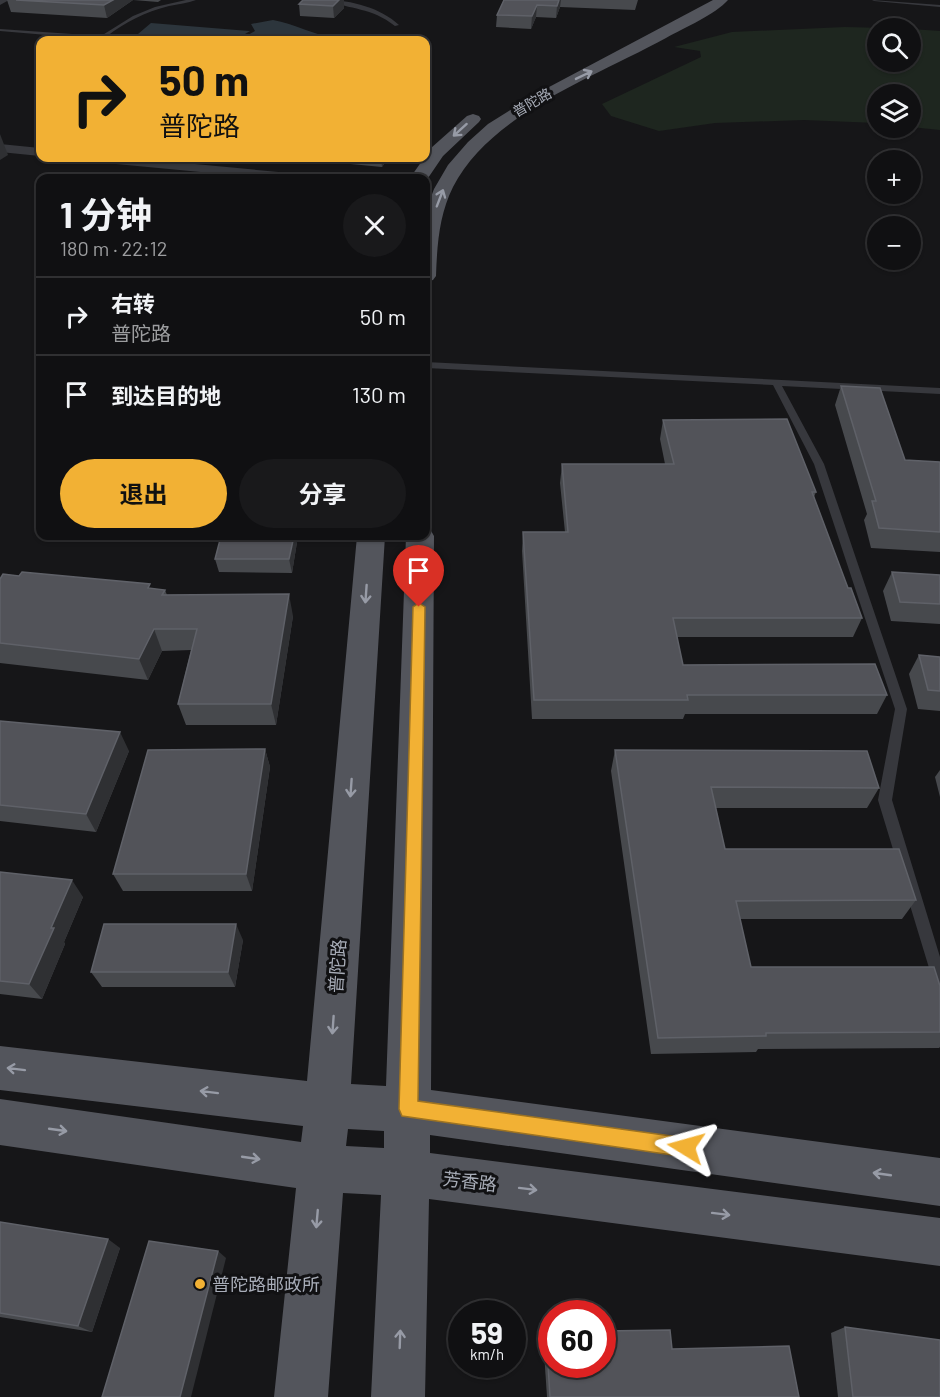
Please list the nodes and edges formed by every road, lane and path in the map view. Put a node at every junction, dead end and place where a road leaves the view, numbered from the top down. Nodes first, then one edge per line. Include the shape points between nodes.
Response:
1 (194, 0) edge
2 (328, 0) edge
3 (694, 0) edge
4 (722, 0) edge
5 (874, 0) edge
6 (940, 6) edge
7 (397, 26) dead end
8 (0, 30) edge
9 (633, 33) dead end
10 (62, 36) edge
11 (107, 36) edge
12 (488, 107) dead end
13 (0, 148) edge
14 (36, 152) edge
15 (136, 162) edge
16 (259, 174) edge
17 (422, 174) edge
18 (430, 242) edge
19 (430, 365) edge
20 (776, 382) junction
21 (940, 391) edge
22 (371, 540) edge
23 (420, 540) edge
24 (940, 981) edge
25 (0, 1068) edge
26 (327, 1106) junction
27 (408, 1109) junction
28 (0, 1122) edge
29 (321, 1168) junction
30 (406, 1173) junction
31 (940, 1182) edge
32 (940, 1242) edge
33 (301, 1397) edge
34 (398, 1397) edge

1 - 11 lane via 142,12 119,24
2 - 7 lane via 387,16
3 - 9 main road
18 -> 4 main road, 普陀路 via 433,217 445,186 464,156 484,135 513,112
5 - 6 lane
8 - 10 lane
12 -> 17 main road, 普陀路 via 458,130
13 - 14 street
15 - 16 street
19 - 20 lane
20 - 21 lane
20 - 24 lane via 819,464 902,709 885,800
22 -> 26 main road, 普陀路
23 - 27 main road
26 -> 25 main road
26 - 27 main road
26 - 29 main road, 普陀路
27 - 30 main road
31 -> 27 main road
28 -> 29 main road, 芳香路
29 - 30 main road, 芳香路
29 -> 33 main road, 普陀路
30 -> 32 main road, 芳香路
34 -> 30 main road

